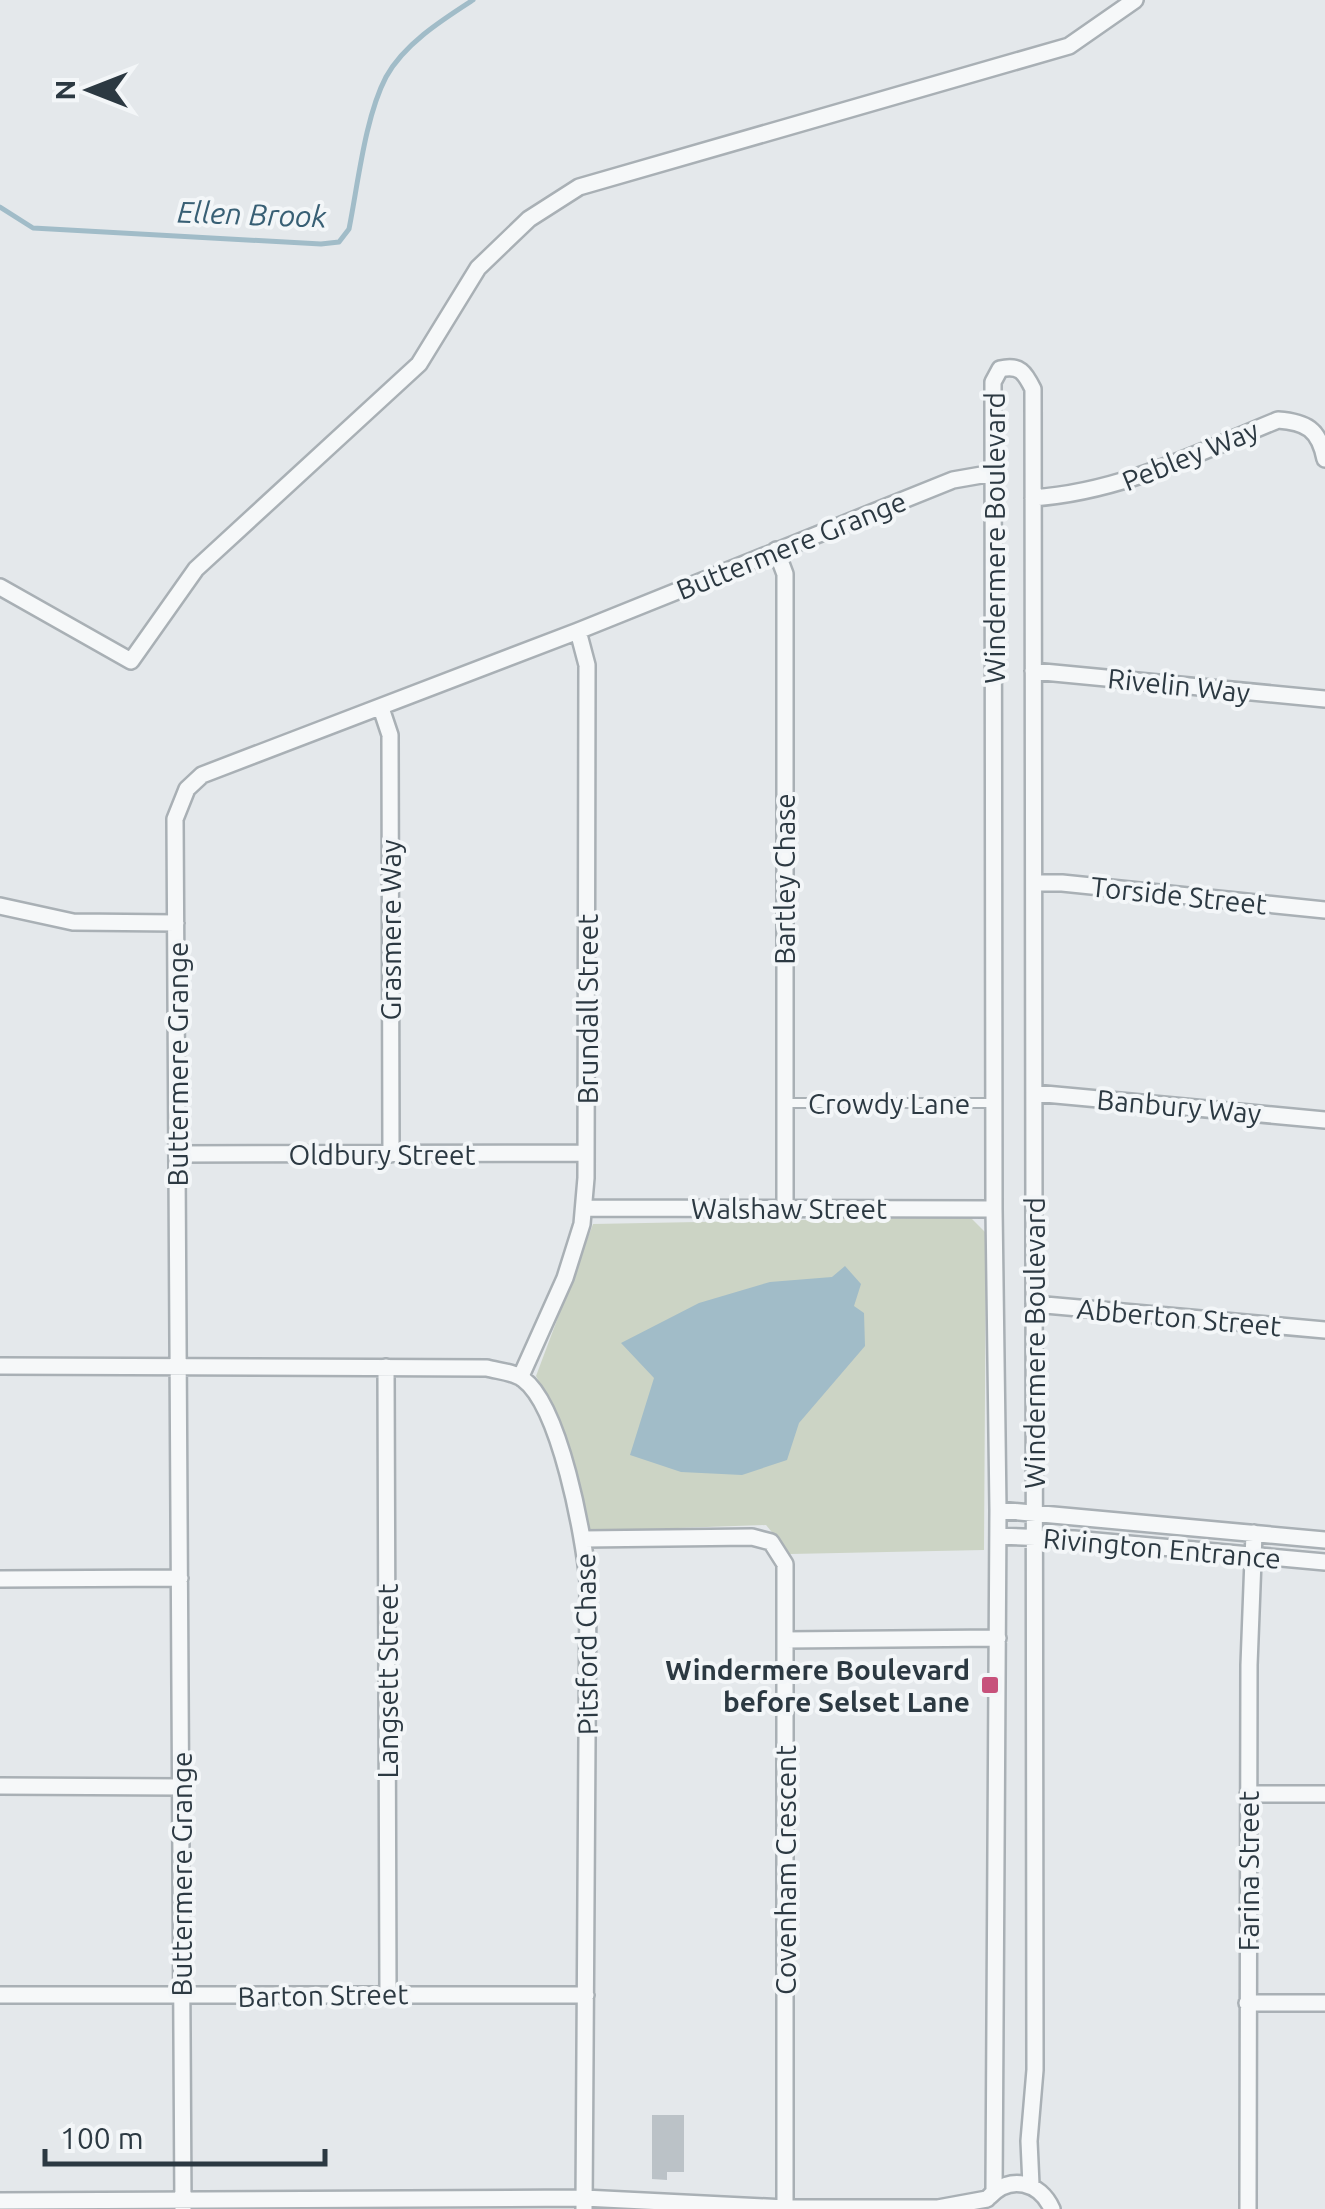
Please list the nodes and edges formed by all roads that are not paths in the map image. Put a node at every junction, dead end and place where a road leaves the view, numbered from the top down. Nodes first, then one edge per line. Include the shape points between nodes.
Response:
1 (1134, 0) edge
2 (1325, 458) edge
3 (994, 473) junction
4 (1033, 498) junction
5 (776, 550) junction
6 (0, 586) edge
7 (578, 631) junction
8 (1033, 671) junction
9 (1325, 699) edge
10 (380, 708) junction
11 (1034, 883) junction
12 (0, 906) edge
13 (1325, 910) edge
14 (176, 923) junction
15 (1034, 1093) junction
16 (784, 1103) junction
17 (994, 1103) junction
18 (1325, 1120) edge
19 (586, 1152) junction
20 (177, 1154) junction
21 (390, 1154) junction
22 (584, 1208) junction
23 (784, 1208) junction
24 (994, 1209) junction
25 (1034, 1304) junction
26 (1325, 1330) edge
27 (0, 1366) edge
28 (178, 1366) junction
29 (386, 1367) junction
30 (521, 1376) junction
31 (998, 1510) junction
32 (1034, 1512) junction
33 (1254, 1534) junction
34 (998, 1536) junction
35 (584, 1538) junction
36 (1034, 1538) junction
37 (1325, 1540) edge
38 (1253, 1556) junction
39 (1325, 1562) edge
40 (180, 1578) junction
41 (0, 1579) edge
42 (998, 1638) junction
43 (785, 1640) junction
44 (0, 1786) edge
45 (181, 1787) junction
46 (1248, 1794) junction
47 (1325, 1794) edge
48 (388, 1994) junction
49 (586, 1994) junction
50 (0, 1995) edge
51 (182, 1996) junction
52 (1325, 2002) edge
53 (1247, 2003) junction
54 (1032, 2186) junction
55 (988, 2200) edge
56 (0, 2201) edge
57 (183, 2204) edge
58 (584, 2204) edge
59 (70, 2205) edge
60 (317, 2205) edge
61 (784, 2208) edge
62 (1052, 2209) edge
63 (1248, 2209) edge

1 - 6 street via 1069,46 579,187 530,219 478,268 419,364 196,569 131,662
2 - 4 street, Pebley Way via 1322,442 1302,422 1278,420 1124,483
3 - 4 street, Windermere Boulevard via 994,382 1000,369 1012,366 1025,372 1033,389
3 - 5 street, Buttermere Grange via 953,480
3 - 17 street, Windermere Boulevard
4 - 8 street, Windermere Boulevard
5 - 7 street, Buttermere Grange
5 - 16 street, Bartley Chase via 784,574
7 - 10 street, Buttermere Grange
7 - 19 street, Brundall Street via 587,665
8 - 9 street, Rivelin Way
8 - 11 street, Windermere Boulevard
10 - 14 street, Buttermere Grange via 202,774 187,789 176,818
10 - 21 street, Grasmere Way via 390,735
11 - 13 street, Torside Street
11 - 15 street, Windermere Boulevard
12 - 14 street via 72,922
14 - 20 street, Buttermere Grange
15 - 18 street, Banbury Way
15 - 25 street, Windermere Boulevard
16 - 17 lane, Crowdy Lane
16 - 23 street, Bartley Chase
17 - 24 street, Windermere Boulevard
19 - 21 street, Oldbury Street
19 - 22 street, Brundall Street
20 - 21 street, Oldbury Street
20 - 28 street, Buttermere Grange
22 - 23 street, Walshaw Street
22 - 30 street, Brundall Street via 564,1278
23 - 24 street, Walshaw Street
24 - 31 street, Windermere Boulevard
25 - 26 street, Abberton Street
25 - 32 street, Windermere Boulevard
27 - 28 street
28 - 29 street
28 - 40 street, Buttermere Grange
29 - 30 street via 486,1368
29 - 48 street, Langsett Street
30 - 35 street, Pitsford Chase via 536,1392 556,1437
31 - 32 street, Rivington Entrance
31 - 34 street, Windermere Boulevard
32 - 33 street, Rivington Entrance
32 - 36 street, Windermere Boulevard
33 - 37 street, Rivington Entrance
33 - 38 street, Farina Street
34 - 36 street, Rivington Entrance
34 - 42 street, Windermere Boulevard
35 - 43 street, Covenham Crescent via 771,1542 785,1564
35 - 49 street, Pitsford Chase
36 - 38 street, Rivington Entrance
36 - 54 street, Windermere Boulevard
38 - 39 street, Rivington Entrance
38 - 46 street, Farina Street
40 - 41 street
40 - 45 street, Buttermere Grange
42 - 43 street
42 - 55 street, Windermere Boulevard
43 - 61 street, Covenham Crescent
44 - 45 street
45 - 51 street, Buttermere Grange
46 - 47 street
46 - 53 street, Farina Street
48 - 49 street, Barton Street
48 - 51 street, Barton Street
49 - 58 street, Pitsford Chase
50 - 51 street, Barton Street
51 - 57 street, Buttermere Grange
52 - 53 street
53 - 63 street, Farina Street
54 - 55 street via 1019,2182
54 - 62 street
55 - 61 street via 938,2208
56 - 59 street
57 - 59 street
57 - 60 street
58 - 60 street
58 - 61 street

